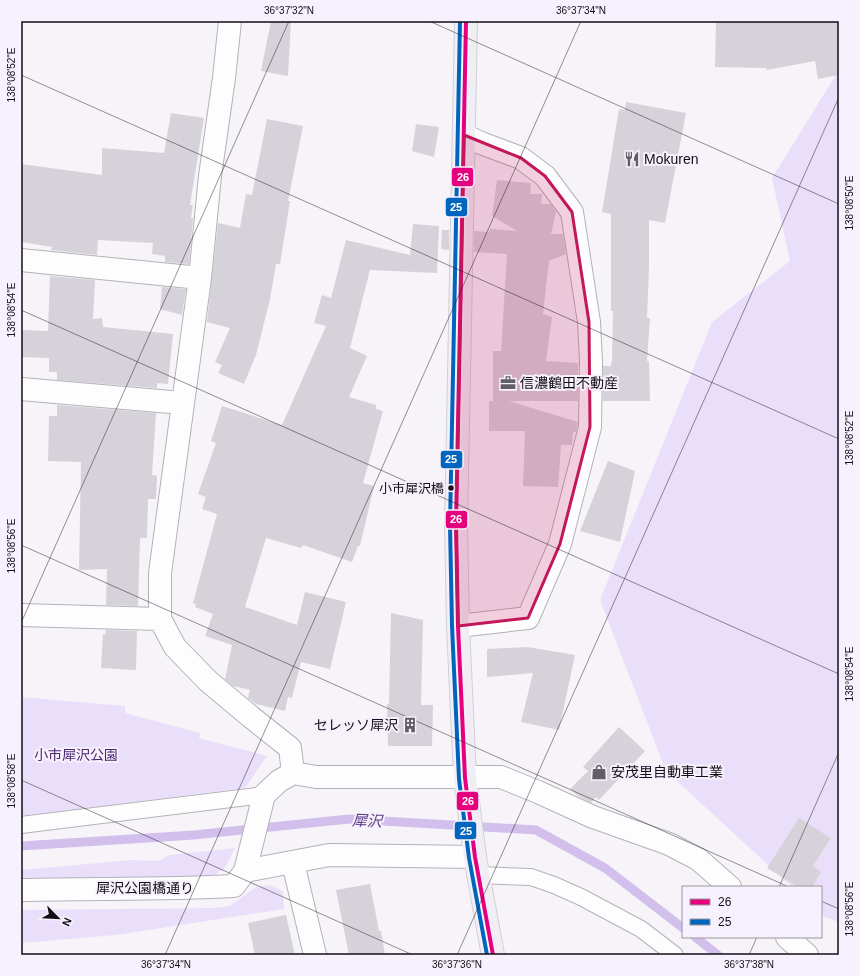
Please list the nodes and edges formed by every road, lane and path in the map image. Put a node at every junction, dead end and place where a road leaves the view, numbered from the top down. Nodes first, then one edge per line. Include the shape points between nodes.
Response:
1 (230, 21) edge
2 (466, 21) edge
3 (464, 135) junction
4 (21, 260) edge
5 (200, 278) junction
6 (21, 389) edge
7 (182, 403) junction
8 (21, 615) edge
9 (160, 619) junction
10 (458, 626) junction
11 (293, 773) junction
12 (467, 789) junction
13 (263, 801) junction
14 (21, 825) edge
15 (476, 861) junction
16 (248, 863) junction
17 (293, 863) junction
18 (729, 886) edge
19 (21, 890) edge
20 (788, 938) edge
21 (315, 955) edge
22 (493, 955) edge
23 (675, 955) edge
24 (807, 955) edge

1 - 5 street
2 - 3 highway
3 - 10 highway via 456,525
3 - 10 street via 521,158 545,176 572,212 589,322 591,362 590,427 560,544 528,618
4 - 5 street
5 - 7 street
6 - 7 street
7 - 9 street via 160,573
8 - 9 street
9 - 11 street via 180,653 214,686 290,748
10 - 12 highway
11 - 12 street
11 - 13 street via 279,781
12 - 15 highway
12 - 18 street via 500,777 593,817 669,844 698,859
13 - 14 lane
13 - 16 street
15 - 17 street via 329,855
15 - 22 highway
15 - 23 lane via 554,885 581,897 641,930
16 - 17 street
16 - 19 street, 犀沢公園橋通り via 234,886
17 - 21 street
20 - 24 street

